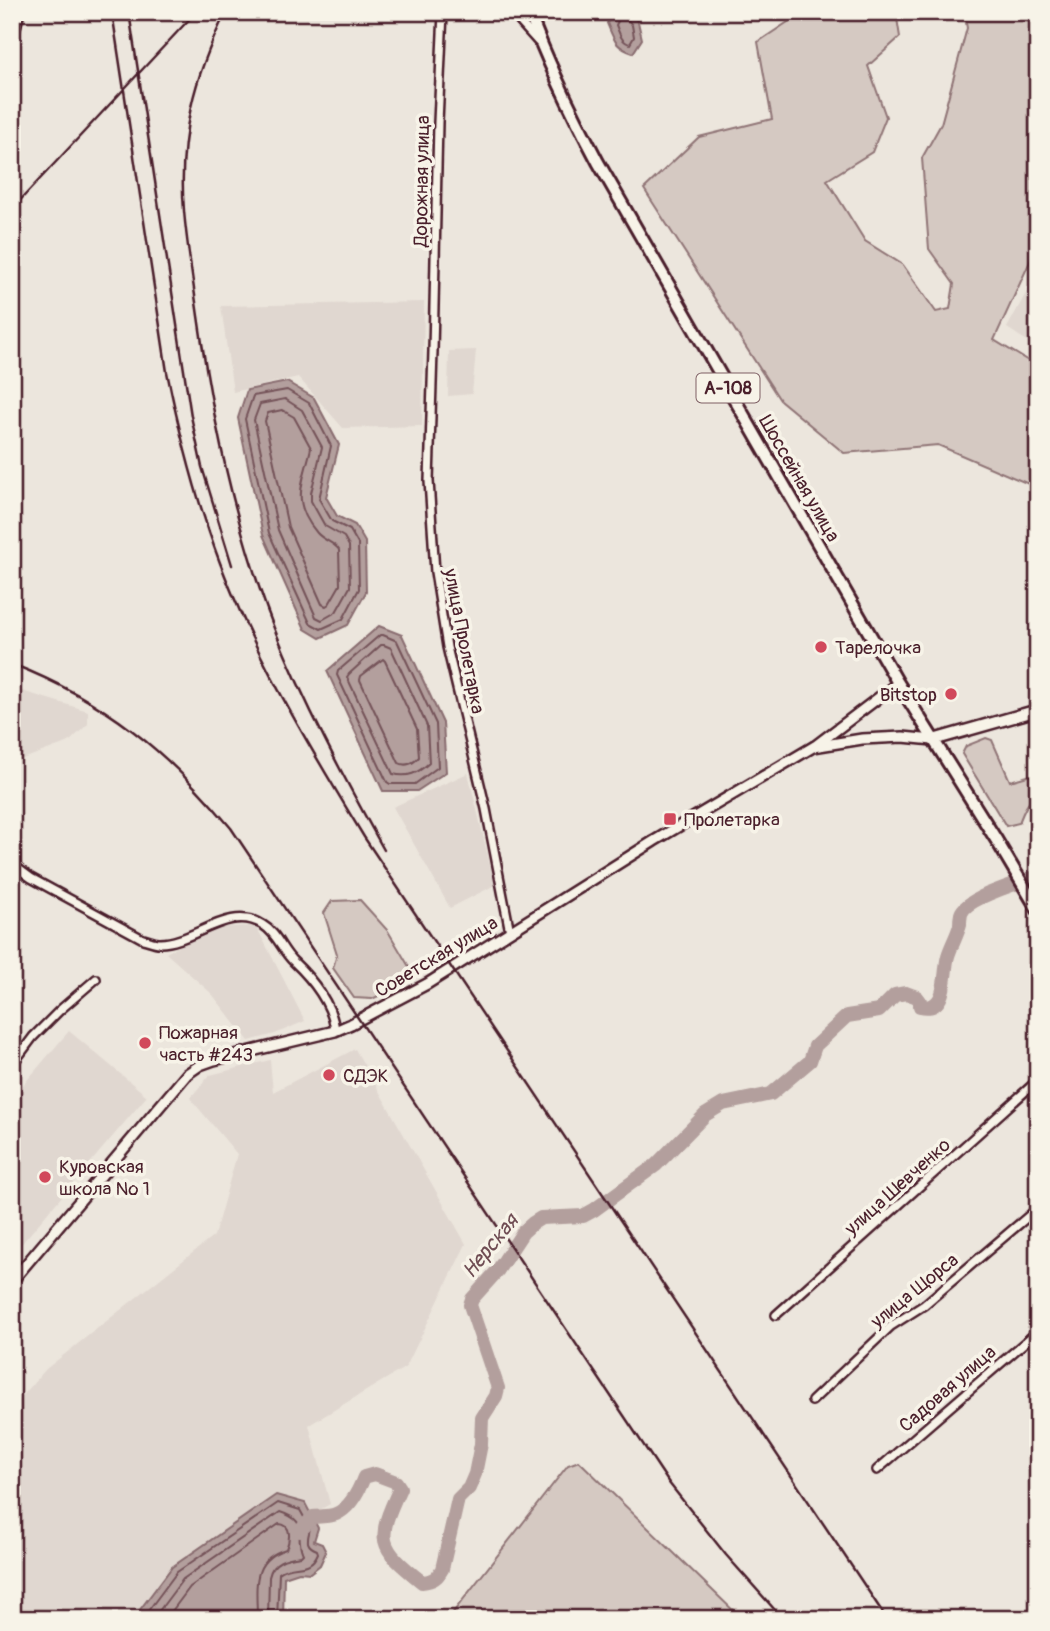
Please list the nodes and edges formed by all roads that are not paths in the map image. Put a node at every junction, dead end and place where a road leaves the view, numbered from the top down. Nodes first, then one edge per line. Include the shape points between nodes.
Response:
1 (443, 12) edge
2 (515, 12) edge
3 (529, 12) edge
4 (541, 44) junction
5 (433, 351) joint
6 (898, 683) junction
7 (1038, 710) edge
8 (933, 740) junction
9 (813, 747) junction
10 (12, 864) edge
11 (1038, 910) edge
12 (510, 932) junction
13 (96, 979) dead end
14 (335, 1031) junction
15 (12, 1065) edge
16 (1038, 1080) edge
17 (1038, 1208) edge
18 (12, 1281) edge
19 (776, 1315) dead end
20 (1038, 1331) edge
21 (812, 1401) dead end
22 (877, 1470) dead end

1 - 5 street, Дорожная улица
2 - 4 street
3 - 4 highway, А-108
4 - 6 highway, Шоссейная улица / А-108 via 598,162
5 - 12 street, улица Пролетарка via 429,481 435,572 447,647
6 - 8 highway, Шоссейная улица / А-108
6 - 9 street
7 - 8 main road
8 - 9 street, Советская улица via 903,737
8 - 11 highway, Шоссейная улица / А-108
9 - 12 street, Советская улица
10 - 14 street via 113,923 158,943 234,919 262,924 320,993
12 - 14 street, Советская улица via 427,984
13 - 15 street via 33,1037
14 - 18 street, Советская улица via 224,1056 187,1074
16 - 19 street, улица Шевченко
17 - 21 street, улица Щорса via 924,1305 891,1326
20 - 22 street, Садовая улица

